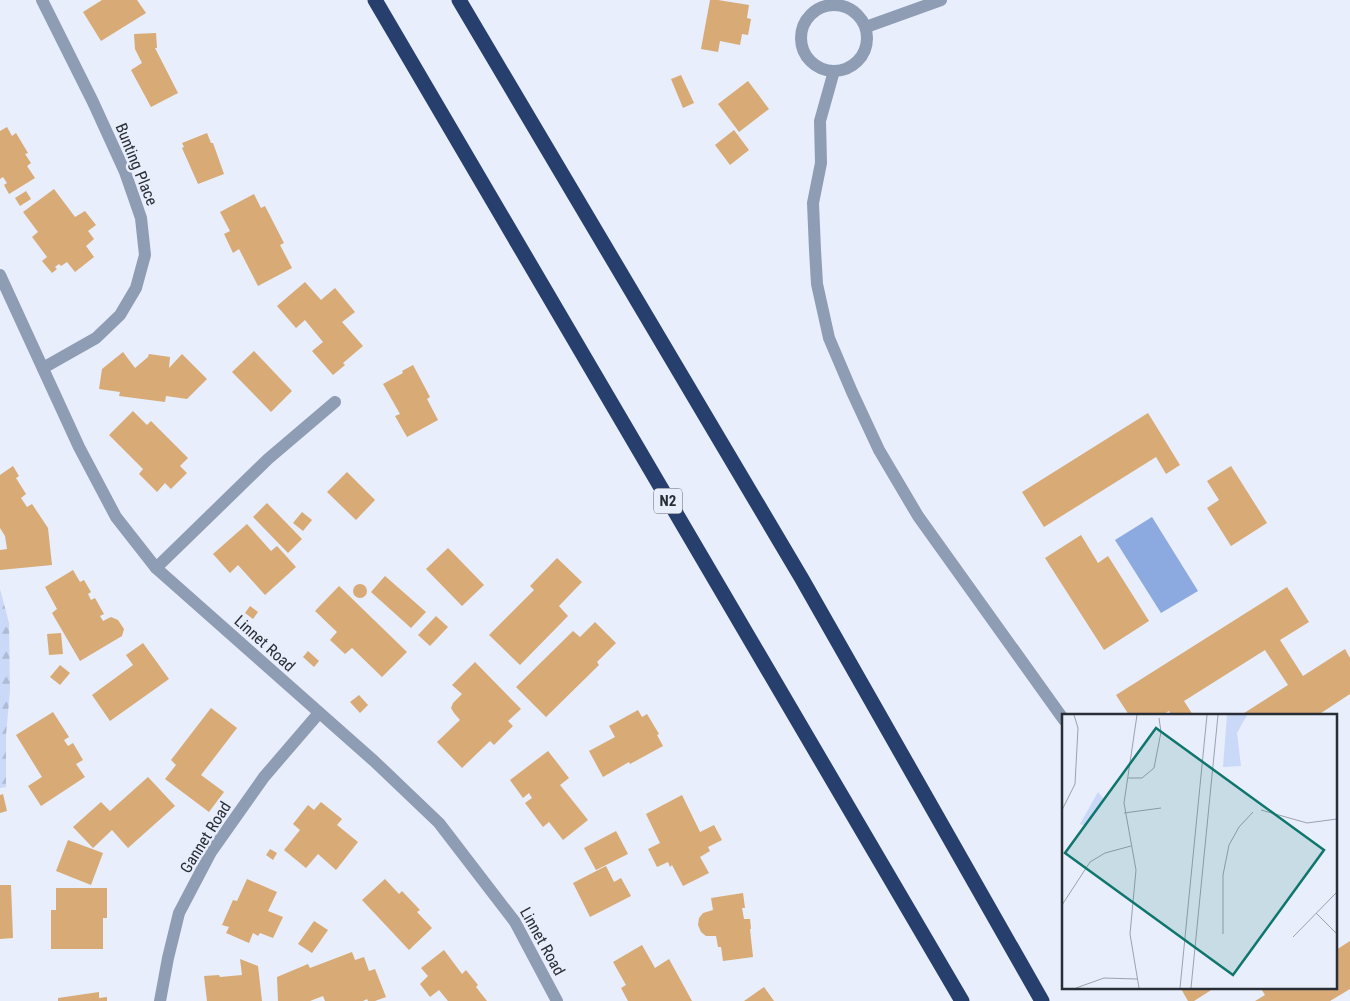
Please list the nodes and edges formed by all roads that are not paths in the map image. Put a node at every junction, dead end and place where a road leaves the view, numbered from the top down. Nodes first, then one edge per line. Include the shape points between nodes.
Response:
1 (42, 0) edge
2 (375, 0) edge
3 (459, 0) edge
4 (941, 0) edge
5 (866, 27) junction
6 (834, 71) junction
7 (0, 275) edge
8 (43, 368) junction
9 (335, 402) dead end
10 (156, 568) junction
11 (319, 713) junction
12 (1062, 717) edge
13 (160, 1001) edge
14 (557, 1001) edge
15 (962, 1001) edge
16 (1042, 1001) edge

1 - 8 street, Bunting Place via 125,172 141,218 145,255 136,288 120,315 96,338
2 - 15 highway, N2
3 - 16 highway via 802,579
4 - 5 street
5 - 6 street via 868,36 864,53 851,66
5 - 6 street via 855,12 839,5 821,8 807,19 801,36 804,53 817,66
6 - 12 street via 820,121 821,163 814,203 817,284 830,338 879,450 918,516
7 - 8 street, Linnet Road
8 - 10 street, Linnet Road via 116,517
9 - 10 street via 268,459
10 - 11 street, Linnet Road
11 - 13 street, Gannet Road via 264,777 211,852 179,913
11 - 14 street, Linnet Road via 439,823 515,922

